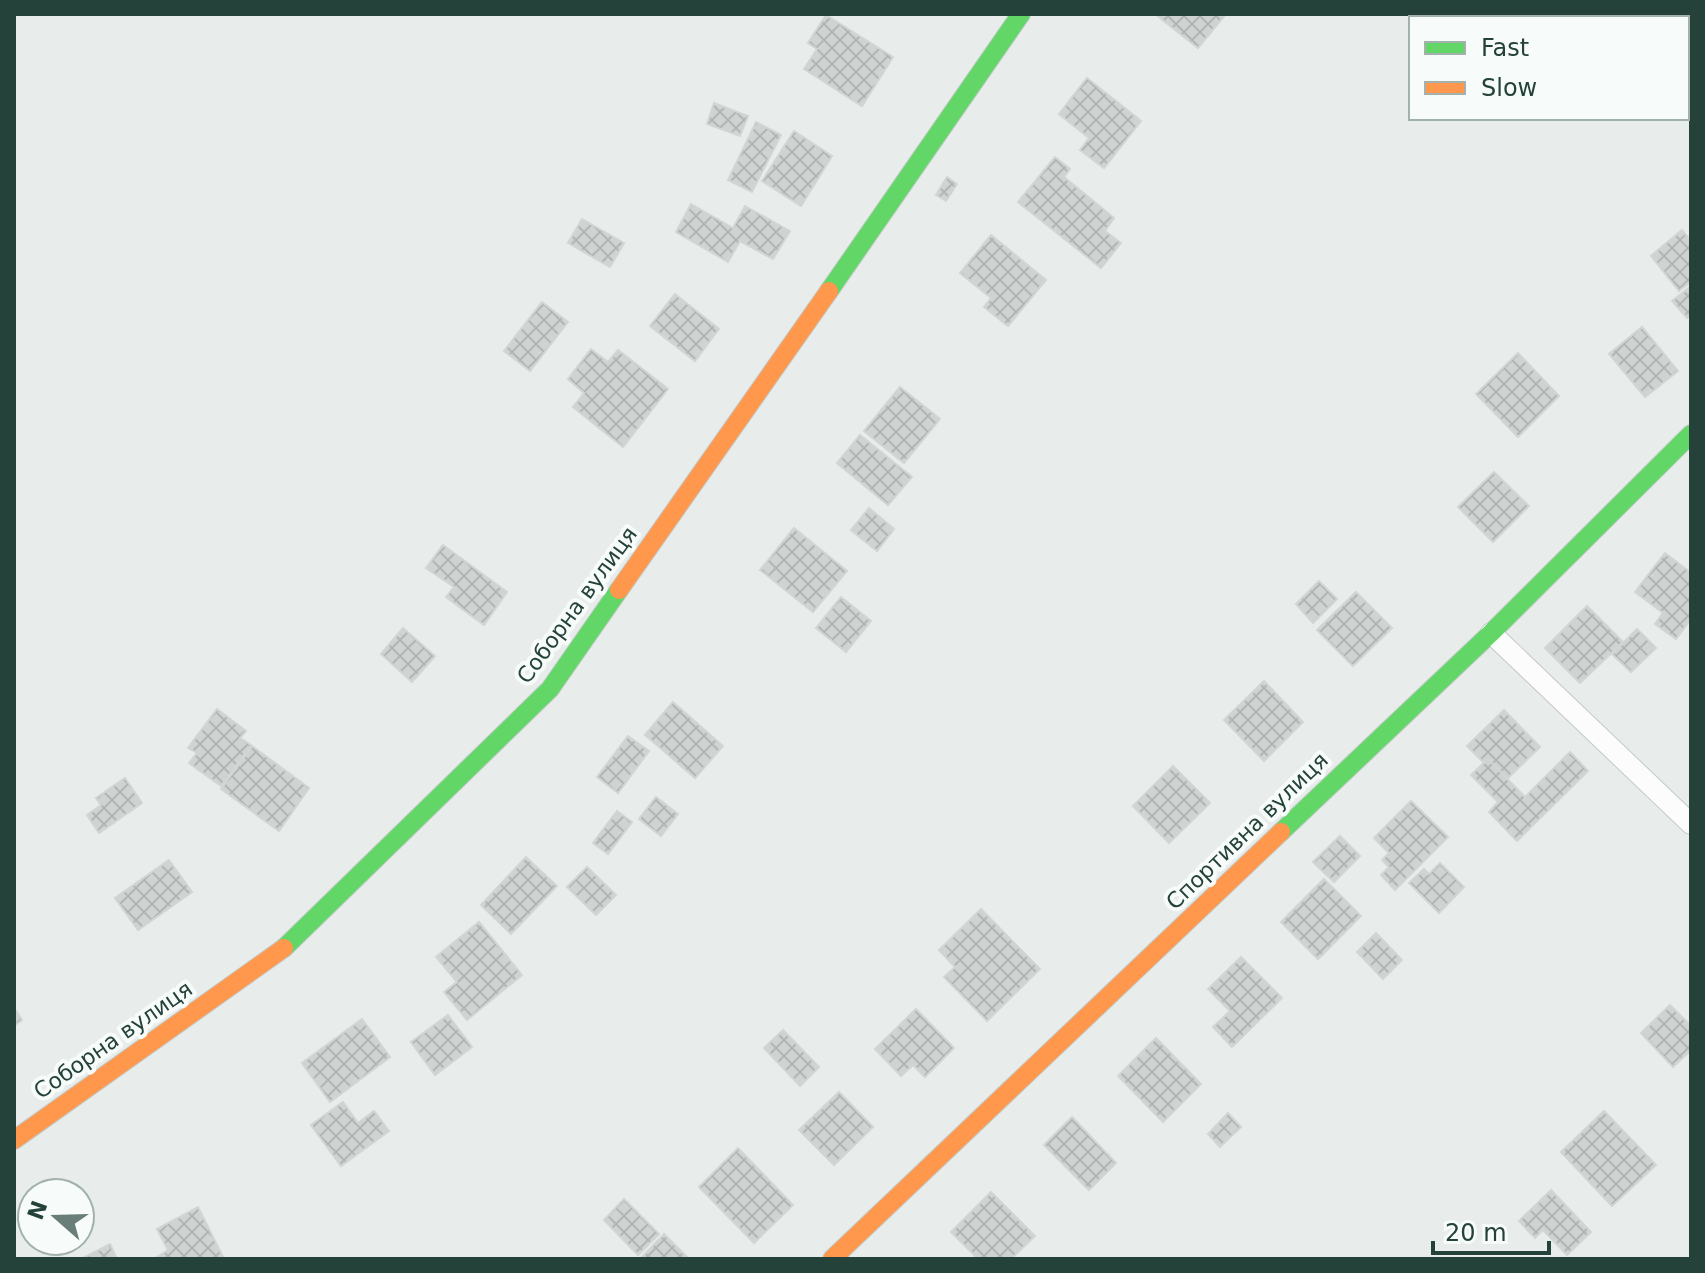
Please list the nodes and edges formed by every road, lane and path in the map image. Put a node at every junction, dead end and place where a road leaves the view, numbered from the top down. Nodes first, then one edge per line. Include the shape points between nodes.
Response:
1 (1021, 14) edge
2 (1691, 434) edge
3 (1491, 633) junction
4 (1691, 824) edge
5 (14, 1140) edge
6 (832, 1259) edge

1 - 5 street, Соборна вулиця via 550,689 282,950
2 - 3 street, Спортивна вулиця
3 - 4 lane
3 - 6 street, Спортивна вулиця

